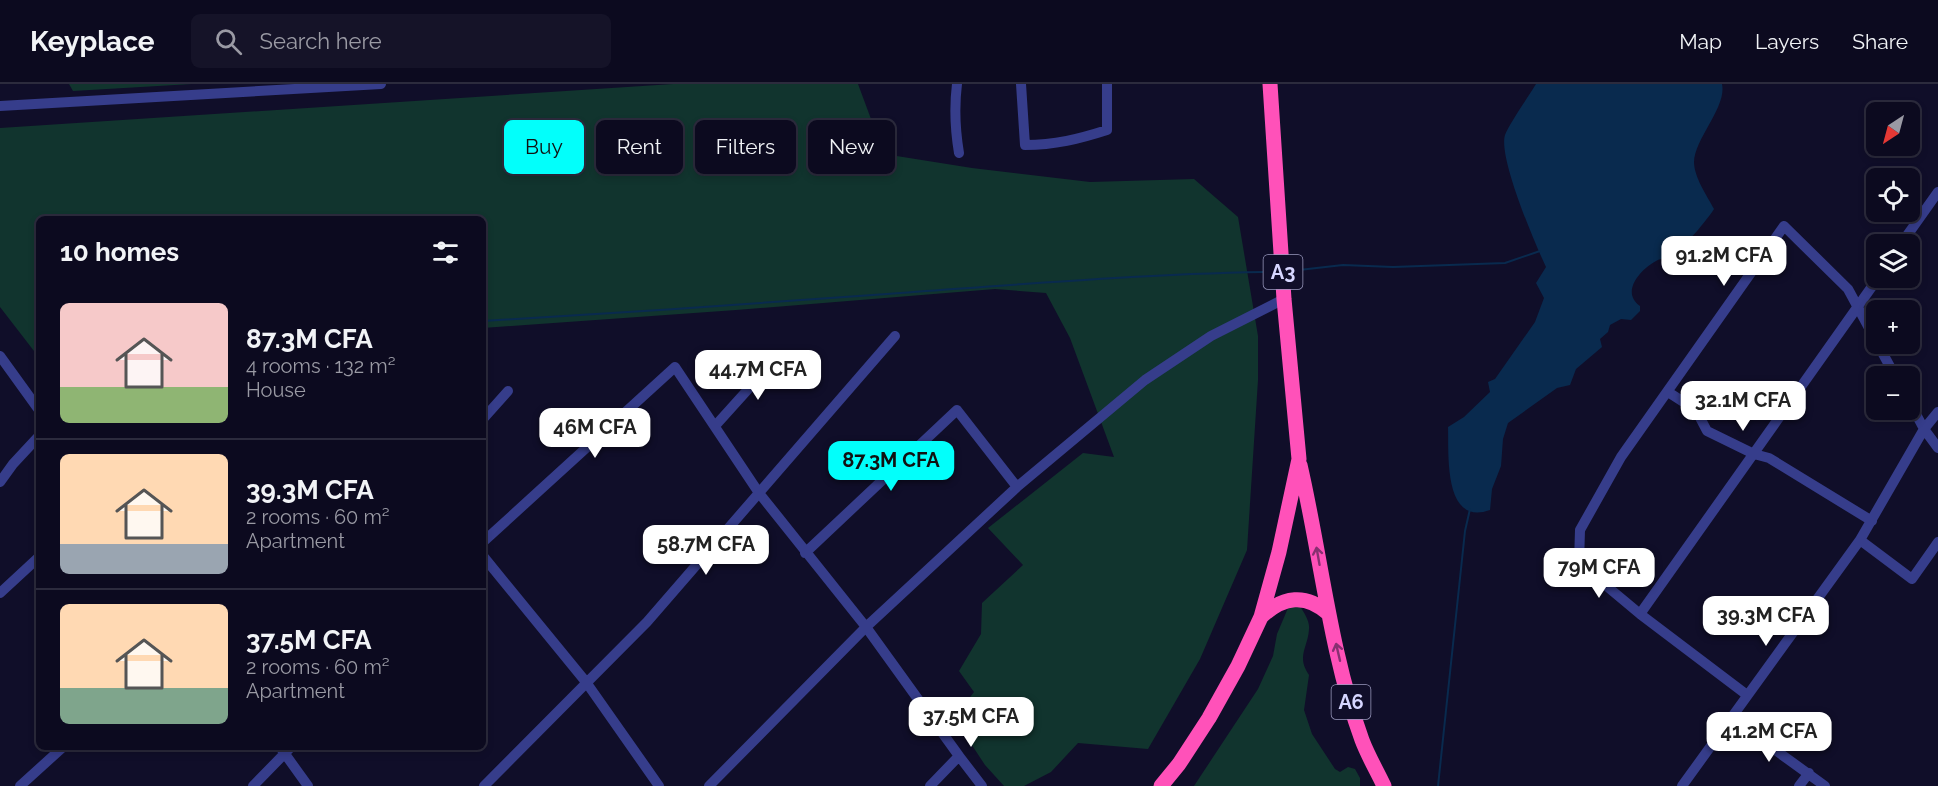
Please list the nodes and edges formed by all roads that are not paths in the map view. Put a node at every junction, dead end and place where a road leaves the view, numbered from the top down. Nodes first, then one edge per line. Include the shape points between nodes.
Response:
1 (381, 84) edge
2 (957, 84) edge
3 (1021, 84) edge
4 (1107, 84) edge
5 (1270, 84) edge
6 (0, 106) edge
7 (959, 153) dead end
8 (1938, 192) edge
9 (1908, 234) edge
10 (1871, 288) edge
11 (1284, 299) junction
12 (1857, 308) junction
13 (895, 336) dead end
14 (780, 355) dead end
15 (0, 356) edge
16 (1889, 366) edge
17 (508, 391) dead end
18 (1668, 392) junction
19 (36, 406) edge
20 (1938, 412) edge
21 (486, 416) edge
22 (1919, 420) edge
23 (715, 426) junction
24 (1924, 429) junction
25 (36, 439) edge
26 (1938, 448) edge
27 (1755, 454) junction
28 (1299, 459) junction
29 (0, 482) edge
30 (1017, 488) junction
31 (759, 493) junction
32 (1872, 521) junction
33 (486, 539) edge
34 (1860, 540) junction
35 (1938, 542) edge
36 (806, 553) junction
37 (36, 560) edge
38 (486, 560) edge
39 (0, 593) edge
40 (1329, 614) junction
41 (1640, 614) junction
42 (1261, 617) junction
43 (866, 627) junction
44 (586, 682) junction
45 (1747, 695) junction
46 (1731, 718) junction
47 (60, 750) edge
48 (284, 750) edge
49 (286, 750) edge
50 (959, 756) junction
51 (1809, 773) junction
52 (20, 786) edge
53 (253, 786) edge
54 (308, 786) edge
55 (484, 786) edge
56 (659, 786) edge
57 (710, 786) edge
58 (930, 786) edge
59 (982, 786) edge
60 (1161, 786) edge
61 (1384, 786) edge
62 (1682, 786) edge
63 (1799, 786) edge
64 (1825, 786) edge

1 - 6 street
2 - 7 street via 955,136
3 - 4 street via 1025,145 1048,145 1107,130
5 - 11 highway, A3
8 - 9 street
10 - 12 street
11 - 28 highway, A3
11 - 30 street via 1211,336 1145,381
12 - 16 street
12 - 18 street via 1848,289 1784,226
12 - 27 street
13 - 31 street
14 - 23 street
15 - 19 street
17 - 21 street
18 - 27 street via 1696,410 1707,431
18 - 41 street via 1621,457 1580,530 1579,563
20 - 24 street
22 - 24 street
23 - 31 street
23 - 33 street via 675,367
24 - 26 street
24 - 32 street
25 - 29 street
27 - 32 street via 1769,458
27 - 41 street
40 -> 28 highway, A6
28 - 42 highway, A3
30 - 36 street via 957,410
30 - 43 street
31 - 36 street
31 - 44 street via 647,622
32 - 34 street
34 - 35 street via 1912,579
34 - 45 street
36 - 43 street
37 - 39 street
38 - 44 street
40 - 42 highway via 1310,602 1290,600 1271,607
61 -> 40 highway, A6 via 1363,741
41 - 45 street
42 - 60 highway, A3 via 1209,718
43 - 50 street
43 - 57 street
44 - 55 street
44 - 56 street
45 - 46 street
46 - 51 street
46 - 62 street
47 - 52 street
48 - 53 street
49 - 54 street
50 - 58 street
50 - 59 street
51 - 63 street
51 - 64 street

